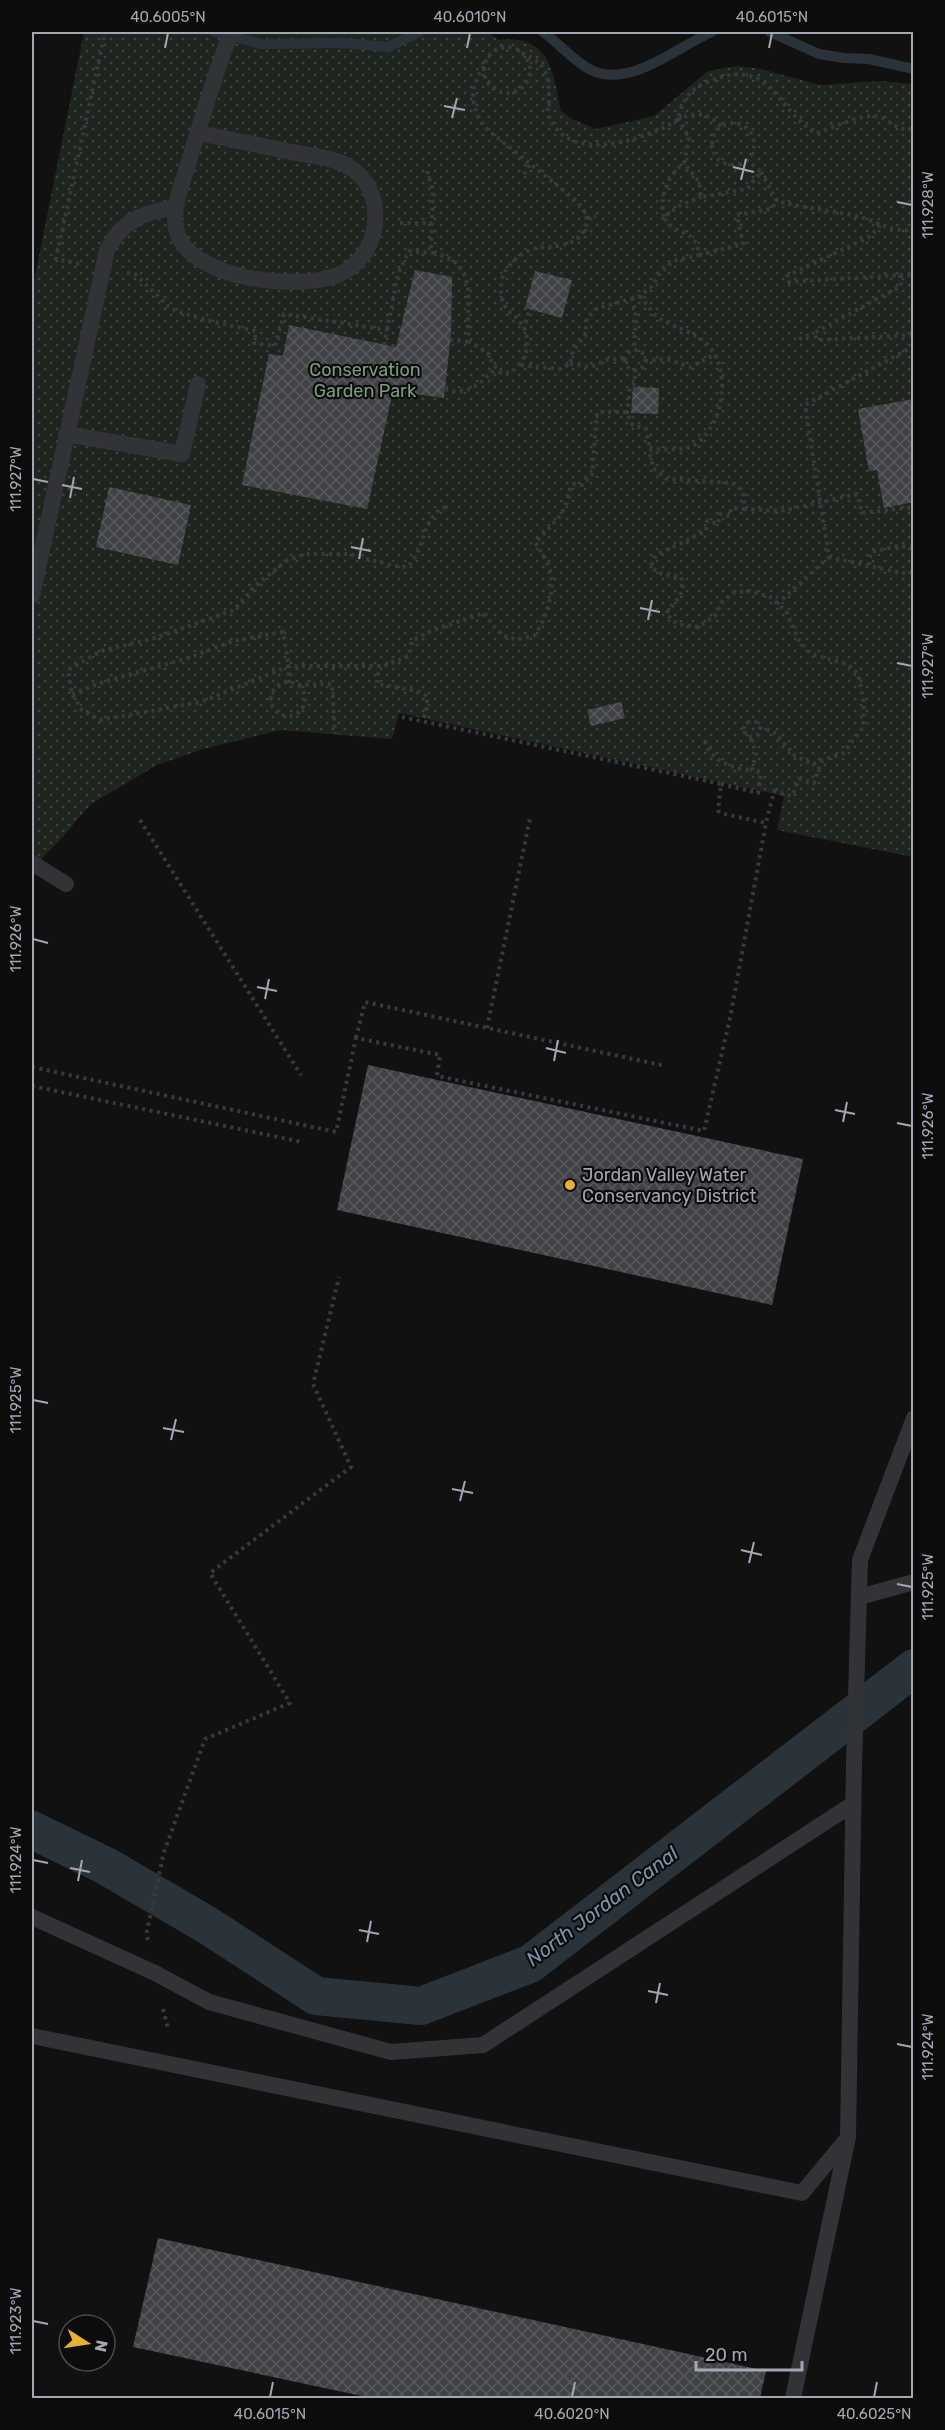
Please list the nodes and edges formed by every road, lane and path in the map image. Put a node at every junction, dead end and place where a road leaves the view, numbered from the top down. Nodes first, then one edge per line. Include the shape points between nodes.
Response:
1 (105, 32) edge
2 (231, 32) edge
3 (101, 53) dead end
4 (522, 53) junction
5 (486, 64) junction
6 (679, 119) junction
7 (721, 126) junction
8 (914, 128) edge
9 (197, 133) junction
10 (747, 160) junction
11 (530, 164) junction
12 (684, 164) junction
13 (427, 171) dead end
14 (761, 172) junction
15 (524, 174) dead end
16 (701, 197) junction
17 (777, 201) junction
18 (176, 207) junction
19 (596, 216) dead end
20 (664, 217) junction
21 (587, 218) junction
22 (880, 225) junction
23 (584, 230) junction
24 (914, 230) edge
25 (591, 234) dead end
26 (435, 253) junction
27 (699, 255) junction
28 (900, 275) junction
29 (914, 275) edge
30 (640, 296) junction
31 (632, 298) junction
32 (532, 310) dead end
33 (387, 330) junction
34 (524, 330) junction
35 (814, 333) junction
36 (914, 335) edge
37 (799, 339) dead end
38 (450, 340) dead end
39 (470, 342) junction
40 (384, 345) dead end
41 (275, 346) dead end
42 (914, 346) edge
43 (634, 350) junction
44 (714, 355) junction
45 (625, 358) junction
46 (645, 361) junction
47 (521, 364) junction
48 (570, 364) junction
49 (496, 368) junction
50 (635, 370) junction
51 (198, 384) dead end
52 (445, 389) dead end
53 (627, 414) junction
54 (66, 434) junction
55 (650, 449) junction
56 (820, 502) junction
57 (447, 507) dead end
58 (914, 507) edge
59 (744, 508) junction
60 (914, 547) edge
61 (829, 557) junction
62 (869, 565) junction
63 (914, 572) edge
64 (32, 596) edge
65 (777, 604) junction
66 (380, 665) junction
67 (289, 666) junction
68 (290, 683) junction
69 (297, 685) junction
70 (72, 694) junction
71 (402, 717) dead end
72 (423, 721) junction
73 (760, 728) junction
74 (335, 734) dead end
75 (750, 737) junction
76 (705, 741) dead end
77 (821, 762) junction
78 (752, 770) junction
79 (721, 784) junction
80 (530, 818) dead end
81 (140, 820) dead end
82 (766, 823) junction
83 (32, 863) edge
84 (66, 884) dead end
85 (487, 1028) dead end
86 (356, 1038) junction
87 (666, 1066) dead end
88 (32, 1067) edge
89 (301, 1075) dead end
90 (32, 1086) edge
91 (302, 1142) dead end
92 (339, 1277) dead end
93 (914, 1418) edge
94 (914, 1582) edge
95 (859, 1597) junction
96 (853, 1804) junction
97 (32, 1917) edge
98 (147, 1935) dead end
99 (32, 2036) edge
100 (848, 2137) junction
101 (793, 2398) edge

1 - 3 path
2 - 9 lane
4 - 5 path via 516,48 502,48 490,55
4 - 5 path via 530,72 517,91 494,89 485,76
4 - 6 path via 537,59 546,69 548,116 563,137 574,142 600,146 658,132
5 - 11 path via 476,76 474,110 484,127
6 - 7 path via 691,113 703,114
6 - 8 path via 681,105 696,86 724,74 741,74 759,79 783,99 802,125 816,133 865,116 879,116 893,127
6 - 12 path via 688,138
7 - 10 path via 734,123 750,132 754,145
7 - 10 path via 712,145 717,158 730,165
9 - 18 lane
9 - 18 lane via 344,164 369,187 375,204 372,243 360,261 340,274 313,281 269,280 224,272 199,260 179,239
10 - 14 path
11 - 15 path
11 - 21 path via 578,202
12 - 16 path via 699,182
12 - 20 path via 674,170 668,183 661,209
13 - 26 path via 433,190 431,248
14 - 16 path via 747,189
14 - 17 path
16 - 20 path
17 - 22 path via 859,216
17 - 27 path via 771,209 737,215 743,244
18 - 54 lane via 150,212 129,222 114,236 107,250
19 - 21 path
20 - 27 path via 669,226 694,238
21 - 23 path
22 - 24 path via 896,232
22 - 28 path via 871,236 787,276 789,282
23 - 25 path
23 - 34 path via 570,244 533,249 507,268 501,282 502,299
26 - 33 path via 409,251 398,274
26 - 39 path via 449,258 464,274 470,290
27 - 30 path via 673,261
28 - 29 path
28 - 35 path via 901,286
30 - 31 path
30 - 44 path via 659,319 706,344
31 - 43 path via 636,316
31 - 48 path via 596,309 587,318 585,336 573,350
32 - 34 path
33 - 40 path
33 - 41 path via 284,314
34 - 47 path via 528,344
35 - 36 path via 817,340
35 - 37 path
38 - 39 path
39 - 49 path via 488,353
42 - 56 path via 805,405
43 - 45 path
43 - 46 path via 641,352
44 - 46 path via 691,367 666,359
44 - 55 path via 722,380 721,404 708,435 692,447
45 - 48 path via 606,360 591,368
45 - 50 path via 628,367
46 - 50 path
47 - 48 path via 560,369
47 - 49 path via 510,373 501,373
49 - 52 path via 480,384 460,393
50 - 53 path
51 - 54 lane via 182,454
53 - 55 path via 633,425 646,429
53 - 66 path via 597,412 592,474 582,485 570,487 561,517 535,542 550,569 550,586 549,605 534,635 521,640 507,639 484,613 428,632 412,641 409,656
54 - 64 lane
55 - 59 path via 653,468 667,479 732,483 745,496
56 - 58 path via 857,494 862,513
56 - 59 path via 781,511
56 - 61 path
57 - 70 path via 439,509 429,521 415,560 406,567 349,554 296,557 254,587 234,610 155,638 101,651 68,670
59 - 65 path via 731,508 730,516 720,514 718,524 707,521 706,531 656,555 651,566 658,573 681,577 683,582 680,598 666,614 677,624 698,627 715,616 722,602 733,593 750,591 770,597
60 - 62 path via 871,552
61 - 62 path
61 - 65 path
62 - 63 path
65 - 77 path via 786,611 798,639 811,654 847,664 858,674 864,702 863,728 843,753
66 - 67 path
66 - 72 path via 377,684 427,696
67 - 68 path
67 - 70 path via 201,702 100,720 82,710
67 - 70 path via 283,632 232,641
68 - 69 path
68 - 69 path via 277,686 272,695 272,706 284,716 295,714 303,706 304,694
69 - 74 path via 332,684
71 - 72 path
72 - 79 path
73 - 75 path via 757,735
73 - 75 path via 755,721 747,722 743,729
73 - 77 path via 773,731 795,756 813,764
75 - 78 path via 756,753
76 - 78 path via 714,758 742,770
77 - 82 path via 814,783 799,779 792,796 774,791
78 - 79 path via 761,773 758,793
79 - 82 path via 718,811
80 - 85 path
81 - 89 path
82 - 86 path via 730,1018 704,1131 437,1076 440,1056
83 - 84 lane
86 - 87 path via 365,1002
86 - 88 path via 336,1132
90 - 91 path
92 - 98 path via 313,1384 351,1467 210,1573 290,1702 205,1739 164,1852
93 - 95 lane via 860,1560
94 - 95 lane
95 - 96 lane
96 - 97 lane via 483,2045 391,2052 209,2002
96 - 100 lane
99 - 100 lane via 802,2193
100 - 101 lane

